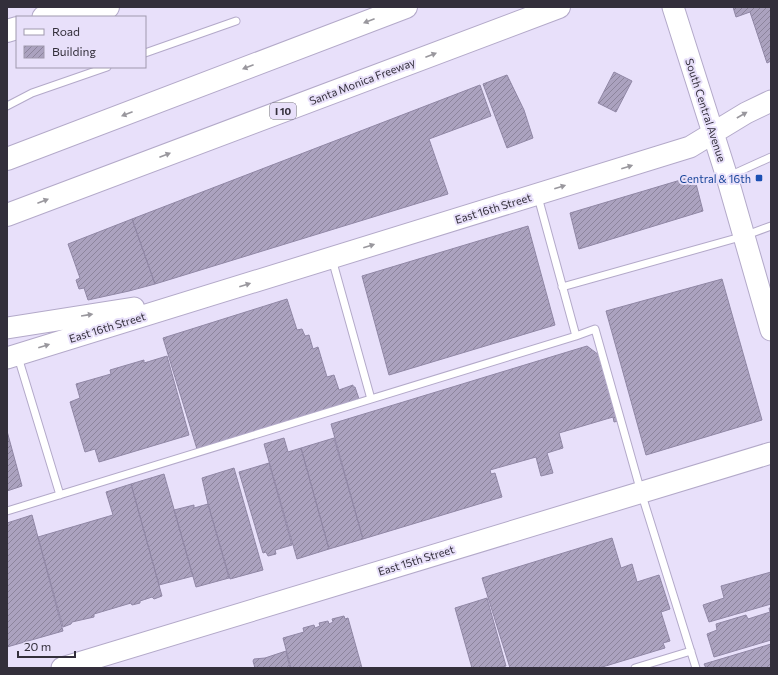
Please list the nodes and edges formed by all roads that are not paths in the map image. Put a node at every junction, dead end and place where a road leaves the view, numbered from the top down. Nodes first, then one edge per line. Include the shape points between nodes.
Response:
1 (71, 7) edge
2 (108, 7) edge
3 (406, 7) edge
4 (559, 7) edge
5 (673, 7) edge
6 (46, 16) edge
7 (70, 16) edge
8 (236, 21) dead end
9 (146, 53) edge
10 (104, 68) edge
11 (771, 102) edge
12 (7, 106) edge
13 (713, 132) junction
14 (771, 157) edge
15 (7, 159) edge
16 (727, 177) junction
17 (538, 194) junction
18 (7, 215) edge
19 (771, 226) edge
20 (744, 236) junction
21 (332, 258) junction
22 (562, 287) junction
23 (208, 296) junction
24 (7, 328) edge
25 (771, 330) edge
26 (576, 336) junction
27 (12, 356) edge
28 (371, 399) junction
29 (771, 453) edge
30 (641, 492) junction
31 (60, 495) junction
32 (7, 511) edge
33 (691, 651) junction
34 (62, 668) edge
35 (634, 668) edge
36 (696, 668) edge

1 - 6 main road
2 - 7 highway
3 -> 15 highway
18 -> 4 highway, Santa Monica Freeway / I 10
5 - 13 main road, South Central Avenue
8 - 9 lane
10 - 12 lane via 32,93
13 -> 11 main road, East 16th Street
13 - 16 main road, South Central Avenue
17 -> 13 main road, East 16th Street via 690,147
14 - 16 lane
16 - 20 main road, South Central Avenue
21 -> 17 main road, East 16th Street
17 - 22 lane
19 - 20 lane
20 - 22 lane
20 - 25 main road, South Central Avenue
23 -> 21 main road, East 16th Street
21 - 28 lane
22 - 26 lane
24 -> 23 main road, East 16th Street
27 -> 23 main road, East 16th Street
26 - 28 lane
26 - 30 lane via 595,329
27 - 31 lane
28 - 31 lane
29 - 30 main road, East 15th Street
30 - 33 lane
30 - 34 main road, East 15th Street
31 - 32 lane
33 - 35 lane
33 - 36 lane

